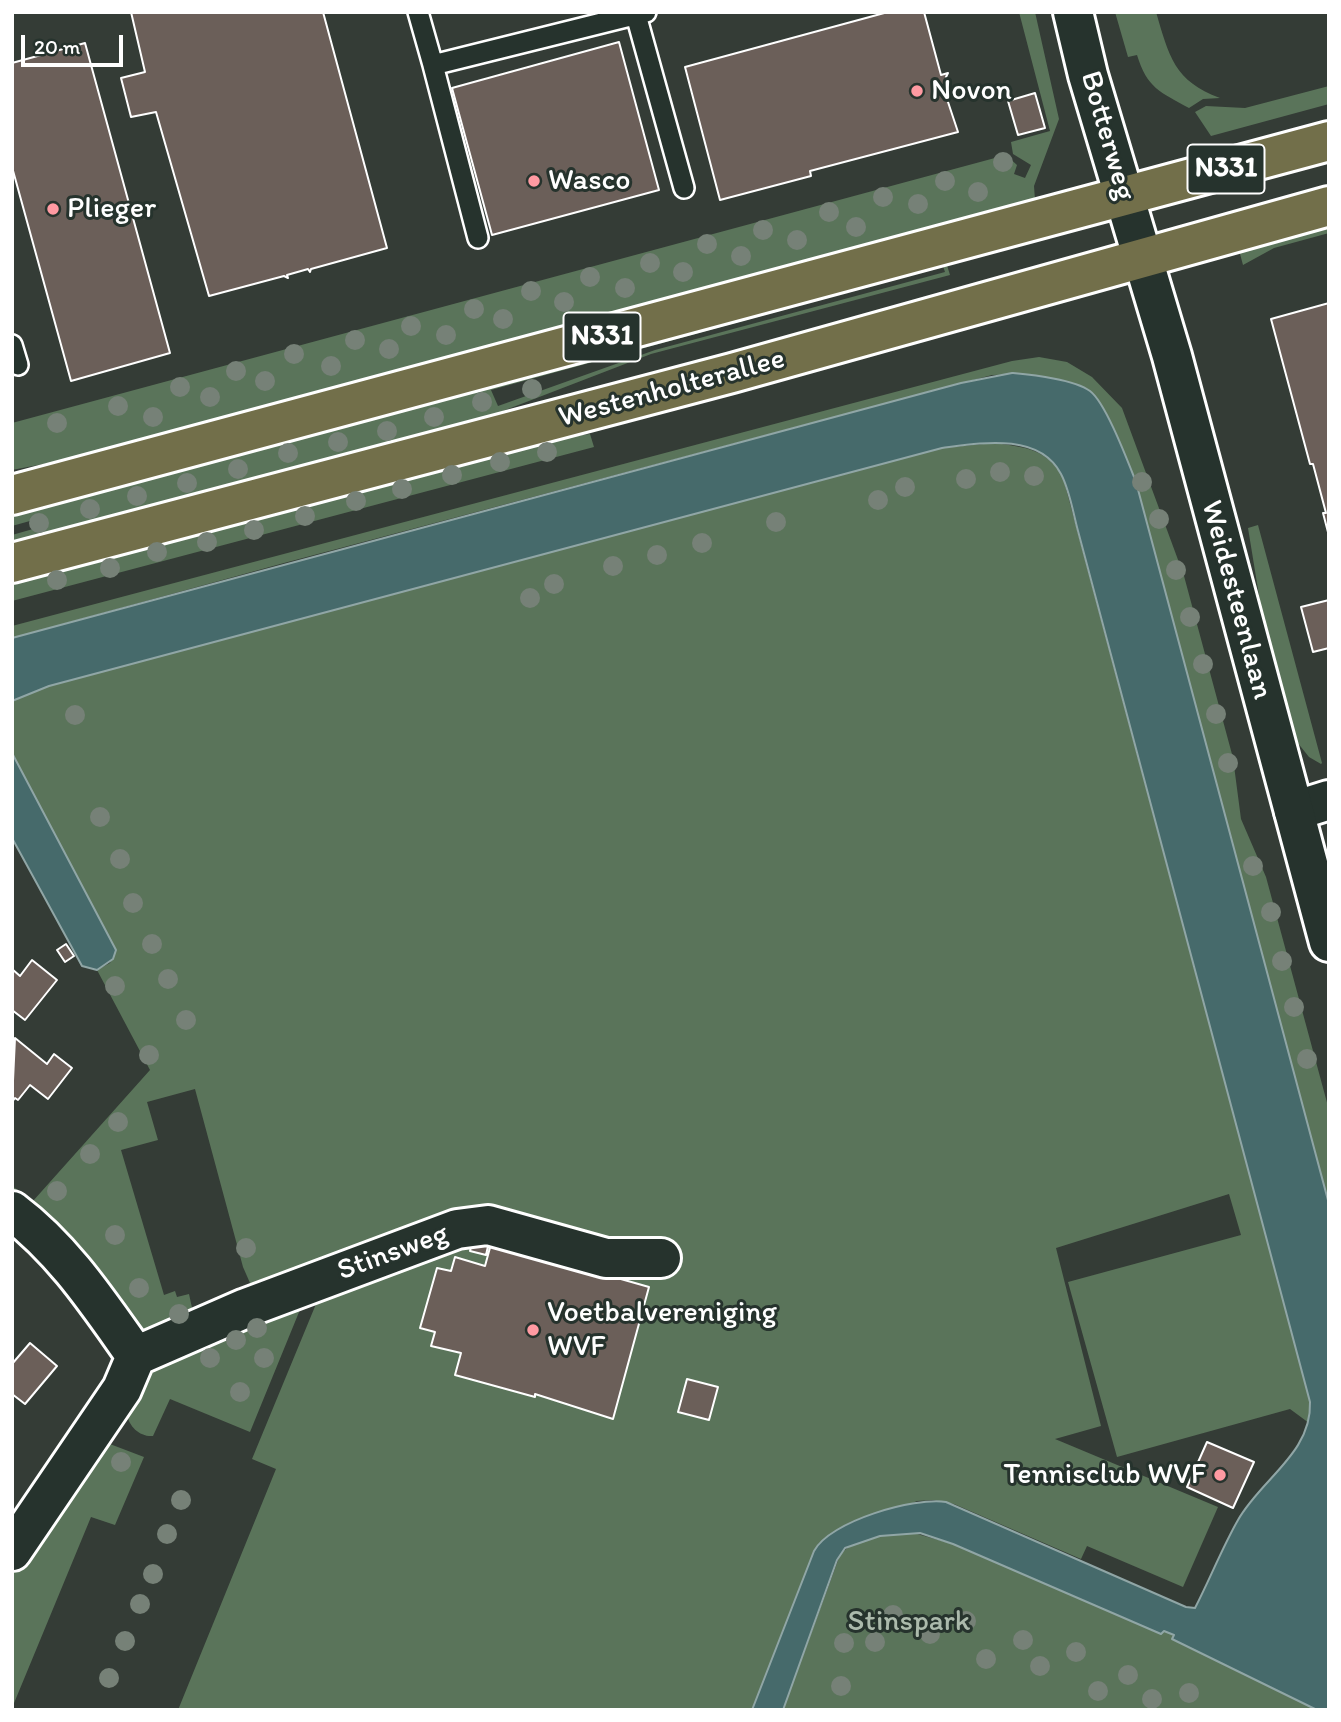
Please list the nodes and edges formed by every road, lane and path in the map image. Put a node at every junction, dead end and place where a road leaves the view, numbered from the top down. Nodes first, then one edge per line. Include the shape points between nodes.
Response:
1 (418, 12) edge
2 (1073, 12) edge
3 (641, 14) edge
4 (433, 65) junction
5 (1329, 141) edge
6 (684, 188) dead end
7 (1124, 196) junction
8 (1329, 206) edge
9 (478, 238) dead end
10 (1143, 259) junction
11 (12, 345) edge
12 (18, 365) dead end
13 (12, 495) edge
14 (12, 563) edge
15 (1311, 806) edge
16 (1329, 942) edge
17 (12, 1211) edge
18 (661, 1258) dead end
19 (136, 1356) junction
20 (12, 1551) edge

1 - 4 lane
2 - 7 street, Botterweg
3 - 4 lane
3 - 6 lane
4 - 9 lane
5 - 7 main road, N331
7 - 10 street, Botterweg
7 - 13 main road, N331
8 - 10 main road, Westenholterallee / N331
10 - 14 main road, Westenholterallee / N331
10 - 15 street, Weidesteenlaan
11 - 12 lane
15 - 16 street, Weidesteenlaan
17 - 19 street via 83,1281
18 - 19 street, Stinsweg via 606,1258 488,1225 457,1229 246,1308
19 - 20 street via 122,1389

